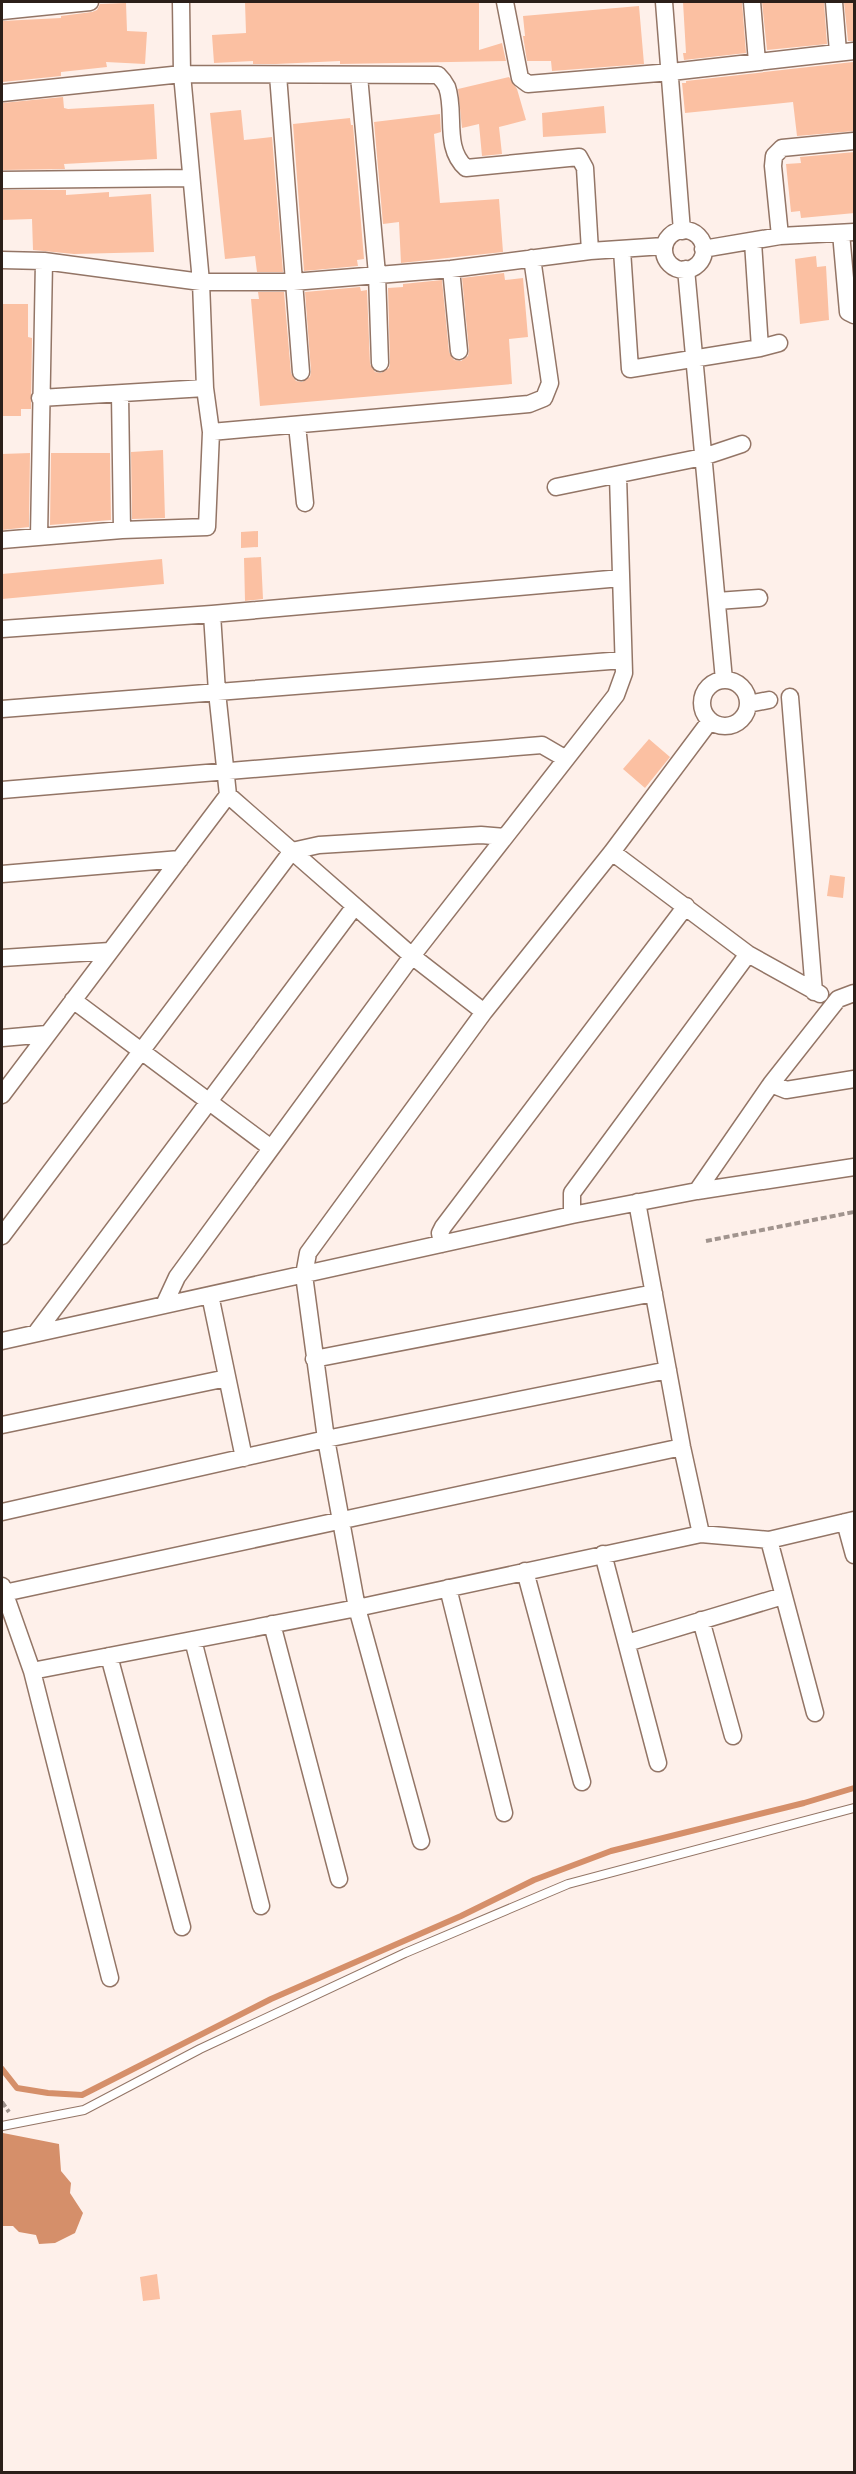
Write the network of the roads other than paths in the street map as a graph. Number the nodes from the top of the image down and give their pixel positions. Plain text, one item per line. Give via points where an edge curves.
1 (90, 2) edge
2 (181, 2) edge
3 (505, 2) edge
4 (664, 2) edge
5 (752, 2) edge
6 (834, 2) edge
7 (2, 11) edge
8 (846, 51) edge
9 (757, 62) junction
10 (671, 72) junction
11 (182, 74) junction
12 (278, 75) junction
13 (359, 76) junction
14 (2, 93) edge
15 (855, 141) edge
16 (191, 178) junction
17 (2, 180) edge
18 (682, 231) junction
19 (848, 232) edge
20 (780, 237) junction
21 (753, 242) junction
22 (664, 246) junction
23 (703, 249) junction
24 (622, 250) junction
25 (590, 251) junction
26 (532, 258) junction
27 (2, 260) edge
28 (44, 261) junction
29 (451, 269) junction
30 (686, 269) junction
31 (377, 274) junction
32 (201, 282) junction
33 (293, 282) junction
34 (855, 315) edge
35 (778, 343) dead end
36 (760, 348) junction
37 (459, 351) dead end
38 (693, 357) junction
39 (380, 363) dead end
40 (301, 372) dead end
41 (205, 388) junction
42 (120, 394) junction
43 (40, 398) junction
44 (297, 424) junction
45 (211, 432) junction
46 (742, 444) dead end
47 (703, 457) junction
48 (618, 476) junction
49 (555, 487) dead end
50 (304, 503) dead end
51 (122, 530) junction
52 (39, 537) junction
53 (2, 540) edge
54 (621, 578) junction
55 (759, 598) dead end
56 (717, 601) junction
57 (212, 614) junction
58 (2, 629) edge
59 (623, 660) junction
60 (724, 680) junction
61 (217, 692) junction
62 (790, 697) dead end
63 (769, 700) dead end
64 (748, 704) junction
65 (2, 709) edge
66 (710, 721) junction
67 (566, 759) junction
68 (226, 772) junction
69 (2, 790) edge
70 (228, 795) junction
71 (505, 837) junction
72 (292, 851) junction
73 (612, 852) junction
74 (180, 859) junction
75 (2, 874) edge
76 (355, 906) junction
77 (686, 906) junction
78 (110, 951) junction
79 (748, 954) junction
80 (412, 956) junction
81 (2, 958) edge
82 (814, 992) junction
83 (855, 993) edge
84 (838, 999) junction
85 (73, 1000) junction
86 (484, 1012) junction
87 (47, 1034) junction
88 (2, 1038) edge
89 (141, 1051) junction
90 (855, 1079) edge
91 (771, 1084) junction
92 (2, 1095) edge
93 (209, 1102) junction
94 (271, 1148) junction
95 (855, 1167) edge
96 (697, 1191) junction
97 (637, 1202) junction
98 (572, 1215) junction
99 (2, 1236) edge
100 (442, 1244) junction
101 (303, 1275) junction
102 (654, 1293) junction
103 (210, 1295) junction
104 (164, 1305) junction
105 (36, 1333) junction
106 (2, 1341) edge
107 (315, 1359) junction
108 (668, 1370) junction
109 (227, 1378) junction
110 (2, 1425) edge
111 (326, 1439) junction
112 (682, 1447) junction
113 (244, 1458) junction
114 (2, 1512) edge
115 (341, 1521) junction
116 (850, 1521) edge
117 (701, 1534) junction
118 (769, 1540) junction
119 (603, 1554) junction
120 (855, 1555) edge
121 (525, 1571) junction
122 (448, 1588) junction
123 (3, 1590) edge
124 (783, 1596) junction
125 (357, 1608) junction
126 (701, 1620) junction
127 (272, 1624) junction
128 (193, 1640) junction
129 (627, 1643) junction
130 (109, 1656) junction
131 (32, 1671) junction
132 (815, 1713) dead end
133 (733, 1736) dead end
134 (658, 1763) dead end
135 (582, 1782) dead end
136 (855, 1808) edge
137 (504, 1813) dead end
138 (422, 1841) dead end
139 (339, 1879) dead end
140 (261, 1906) dead end
141 (182, 1927) dead end
142 (110, 1978) dead end
143 (2, 2126) edge

1 - 7 street
2 - 11 street
3 - 10 street via 520,78 528,84
4 - 10 street
5 - 9 street
6 - 8 street
8 - 9 street
9 - 10 street
10 - 18 street
11 - 12 street
11 - 14 street
11 - 16 street
12 - 13 street
12 - 33 street
13 - 25 street via 438,75 447,86 454,149 458,161 466,168 579,157 585,168
13 - 31 street
15 - 20 street via 782,148 774,156
16 - 17 street
16 - 32 street
18 - 22 street via 669,237
18 - 23 street via 698,237
19 - 20 street
19 - 34 street via 848,312
20 - 21 street
21 - 23 street
21 - 36 street
22 - 24 street
22 - 30 street via 667,261 678,269
23 - 30 street via 700,261
24 - 25 street
24 - 38 street via 630,369
25 - 26 street
26 - 29 street
26 - 44 street via 550,382 544,398 529,404
27 - 28 street
28 - 32 street
28 - 43 street
29 - 31 street
29 - 37 street
30 - 38 street
31 - 33 street
31 - 39 street
32 - 33 street
32 - 41 street
33 - 40 street
35 - 36 street
36 - 38 street
38 - 47 street
41 - 42 street
41 - 45 street
42 - 43 street
42 - 51 street
43 - 52 street
44 - 45 street
44 - 50 street
45 - 51 street via 207,527
46 - 47 street
47 - 48 street
47 - 56 street
48 - 49 street
48 - 54 street
51 - 52 street
52 - 53 street
54 - 57 street
54 - 59 street
55 - 56 street
56 - 60 street
57 - 58 street
57 - 61 street
59 - 61 street
59 - 67 street via 624,674 616,695
60 - 64 street via 738,684
60 - 66 street via 705,692 702,707
61 - 65 street
61 - 68 street
62 - 82 street
63 - 64 street
64 - 66 street via 738,722 724,726
66 - 73 street
67 - 68 street via 542,745
67 - 71 street
68 - 69 street
68 - 70 street
70 - 72 street
70 - 74 street
71 - 72 street via 481,835 319,845
71 - 80 street
72 - 76 street
72 - 89 street
73 - 77 street
73 - 86 street
74 - 75 street
74 - 78 street
76 - 80 street
76 - 93 street
77 - 79 street
77 - 100 street via 443,1227
78 - 81 street
78 - 85 street
79 - 82 street
79 - 98 street via 572,1193
80 - 86 street
80 - 94 street
82 - 84 street
83 - 84 street
84 - 91 street
85 - 87 street
85 - 89 street
86 - 101 street via 308,1253
87 - 88 street
87 - 92 street
89 - 93 street
89 - 99 street
90 - 91 street via 786,1090
91 - 96 street
93 - 94 street
93 - 105 street
94 - 104 street via 177,1277
95 - 96 street
96 - 97 street
97 - 98 street
97 - 102 street
98 - 100 street
100 - 101 street
101 - 103 street
101 - 107 street
102 - 107 street
102 - 108 street
103 - 104 street
103 - 109 street
104 - 105 street
105 - 106 street
107 - 111 street
108 - 111 street
108 - 112 street
109 - 110 street
109 - 113 street
111 - 113 street
111 - 115 street
112 - 115 street
112 - 117 street
113 - 114 street
115 - 123 street
115 - 125 street
116 - 118 street
116 - 120 street
117 - 118 street
117 - 119 street
118 - 124 street
119 - 121 street
119 - 129 street
121 - 122 street
121 - 135 street
122 - 125 street
122 - 137 street
123 - 131 street
124 - 126 street
124 - 132 street
125 - 127 street
125 - 138 street
126 - 129 street
126 - 133 street
127 - 128 street
127 - 139 street
128 - 130 street
128 - 140 street
129 - 134 street
130 - 131 street
130 - 141 street
131 - 142 street
136 - 143 lane via 568,1884 405,1953 200,2049 84,2110

